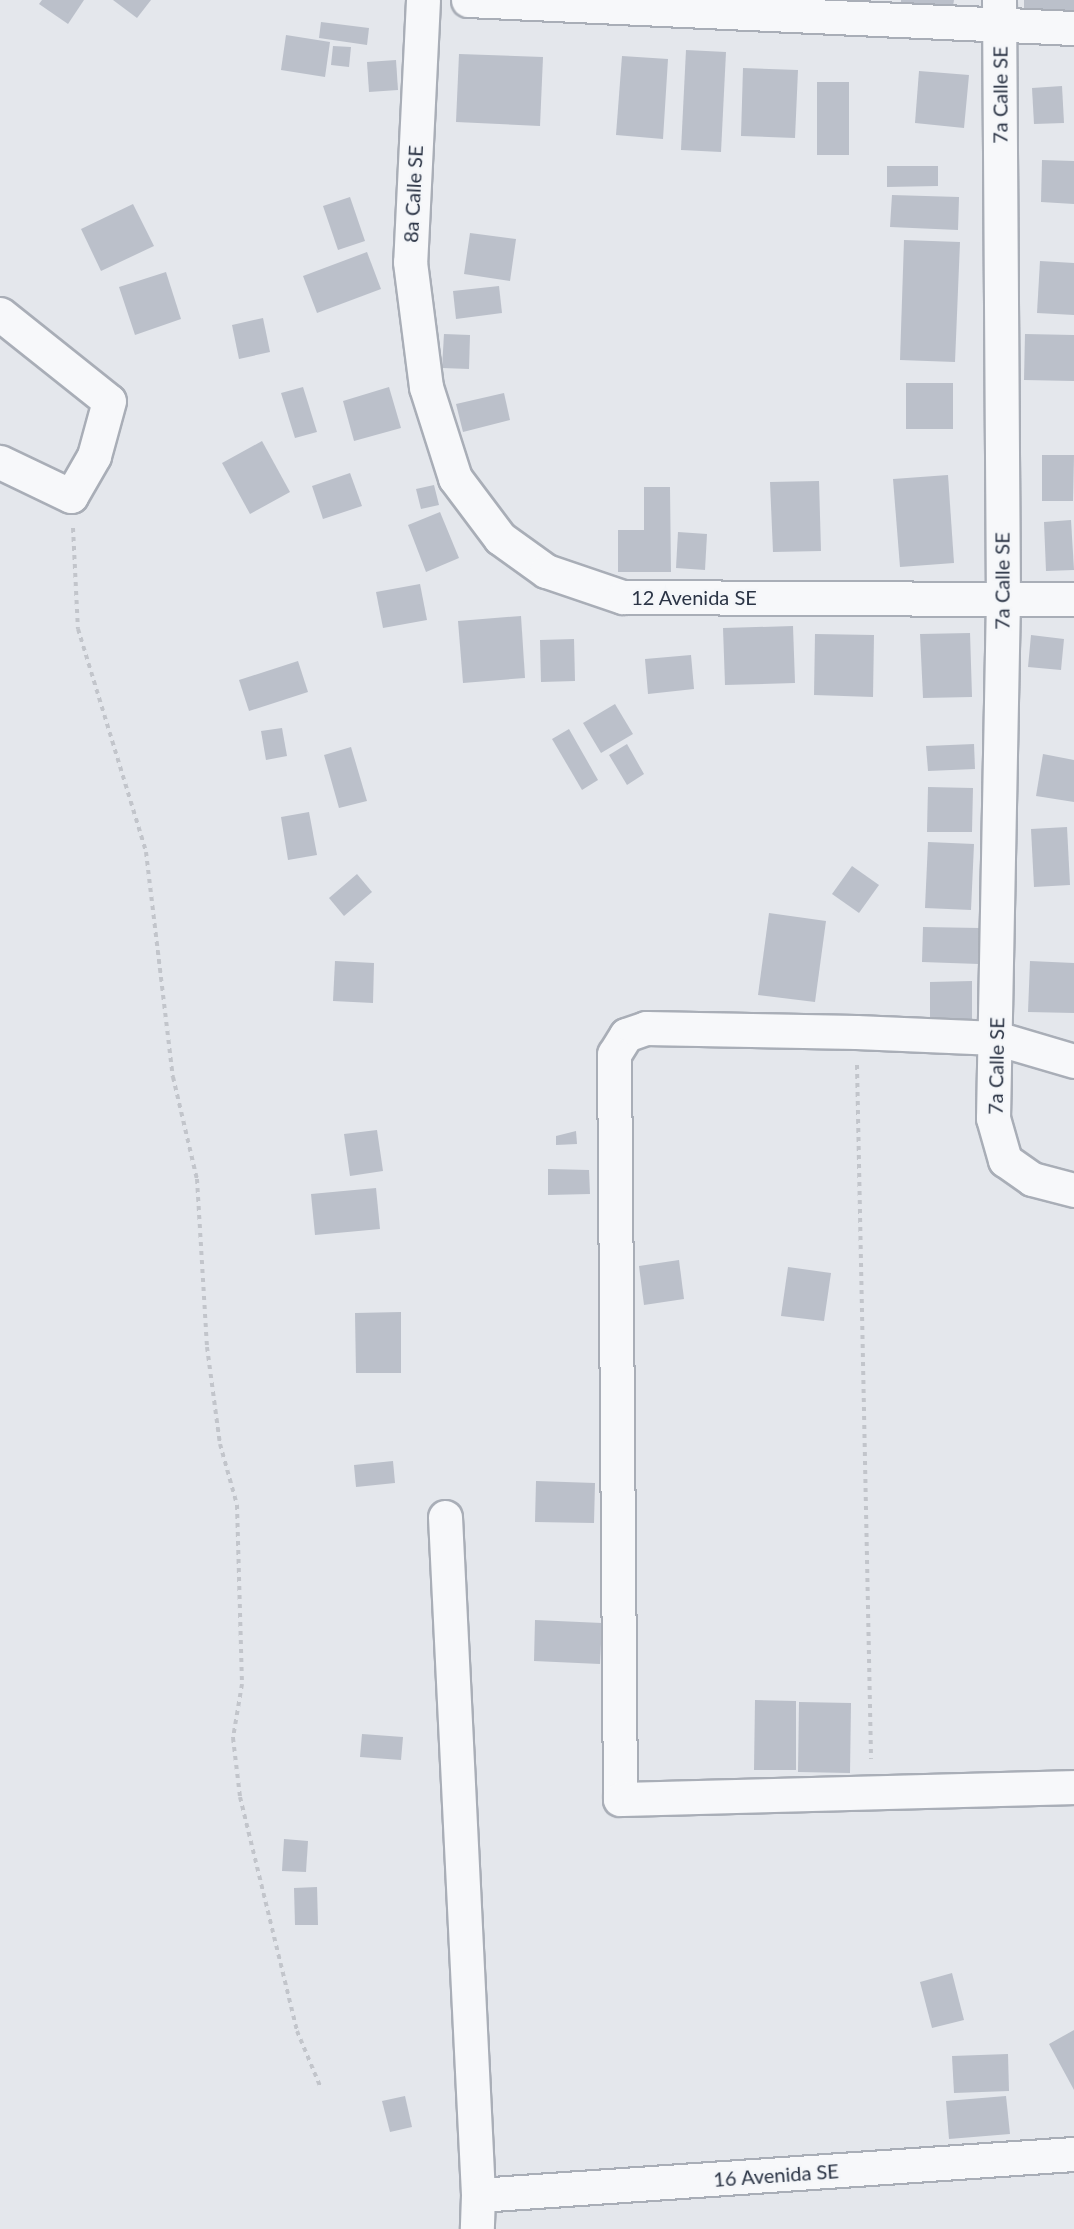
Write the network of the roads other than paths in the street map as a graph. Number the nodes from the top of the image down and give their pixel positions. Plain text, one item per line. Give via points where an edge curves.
1 (423, 0) edge
2 (468, 0) edge
3 (999, 12) edge
4 (1074, 28) edge
5 (0, 314) edge
6 (426, 387) joint
7 (0, 462) edge
8 (1003, 598) junction
9 (1074, 599) edge
10 (996, 1038) junction
11 (1074, 1061) edge
12 (1074, 1191) edge
13 (445, 1517) dead end
14 (1074, 1787) edge
15 (1074, 2154) edge
16 (478, 2195) junction
17 (477, 2229) edge

1 - 6 street, 8a Calle SE via 410,262
2 - 3 street
3 - 4 street
3 - 8 street, 7a Calle SE
5 - 7 street via 109,401 94,456 71,496
6 - 8 street, 12 Avenida SE via 455,478 500,538 546,571 623,597
8 - 9 street, 12 Avenida SE
8 - 10 street, 7a Calle SE
10 - 11 street
10 - 12 street, 7a Calle SE via 993,1118 1005,1160 1032,1179
10 - 14 street via 646,1028 626,1035 614,1054 620,1799
13 - 16 street
15 - 16 street, 16 Avenida SE
16 - 17 street

